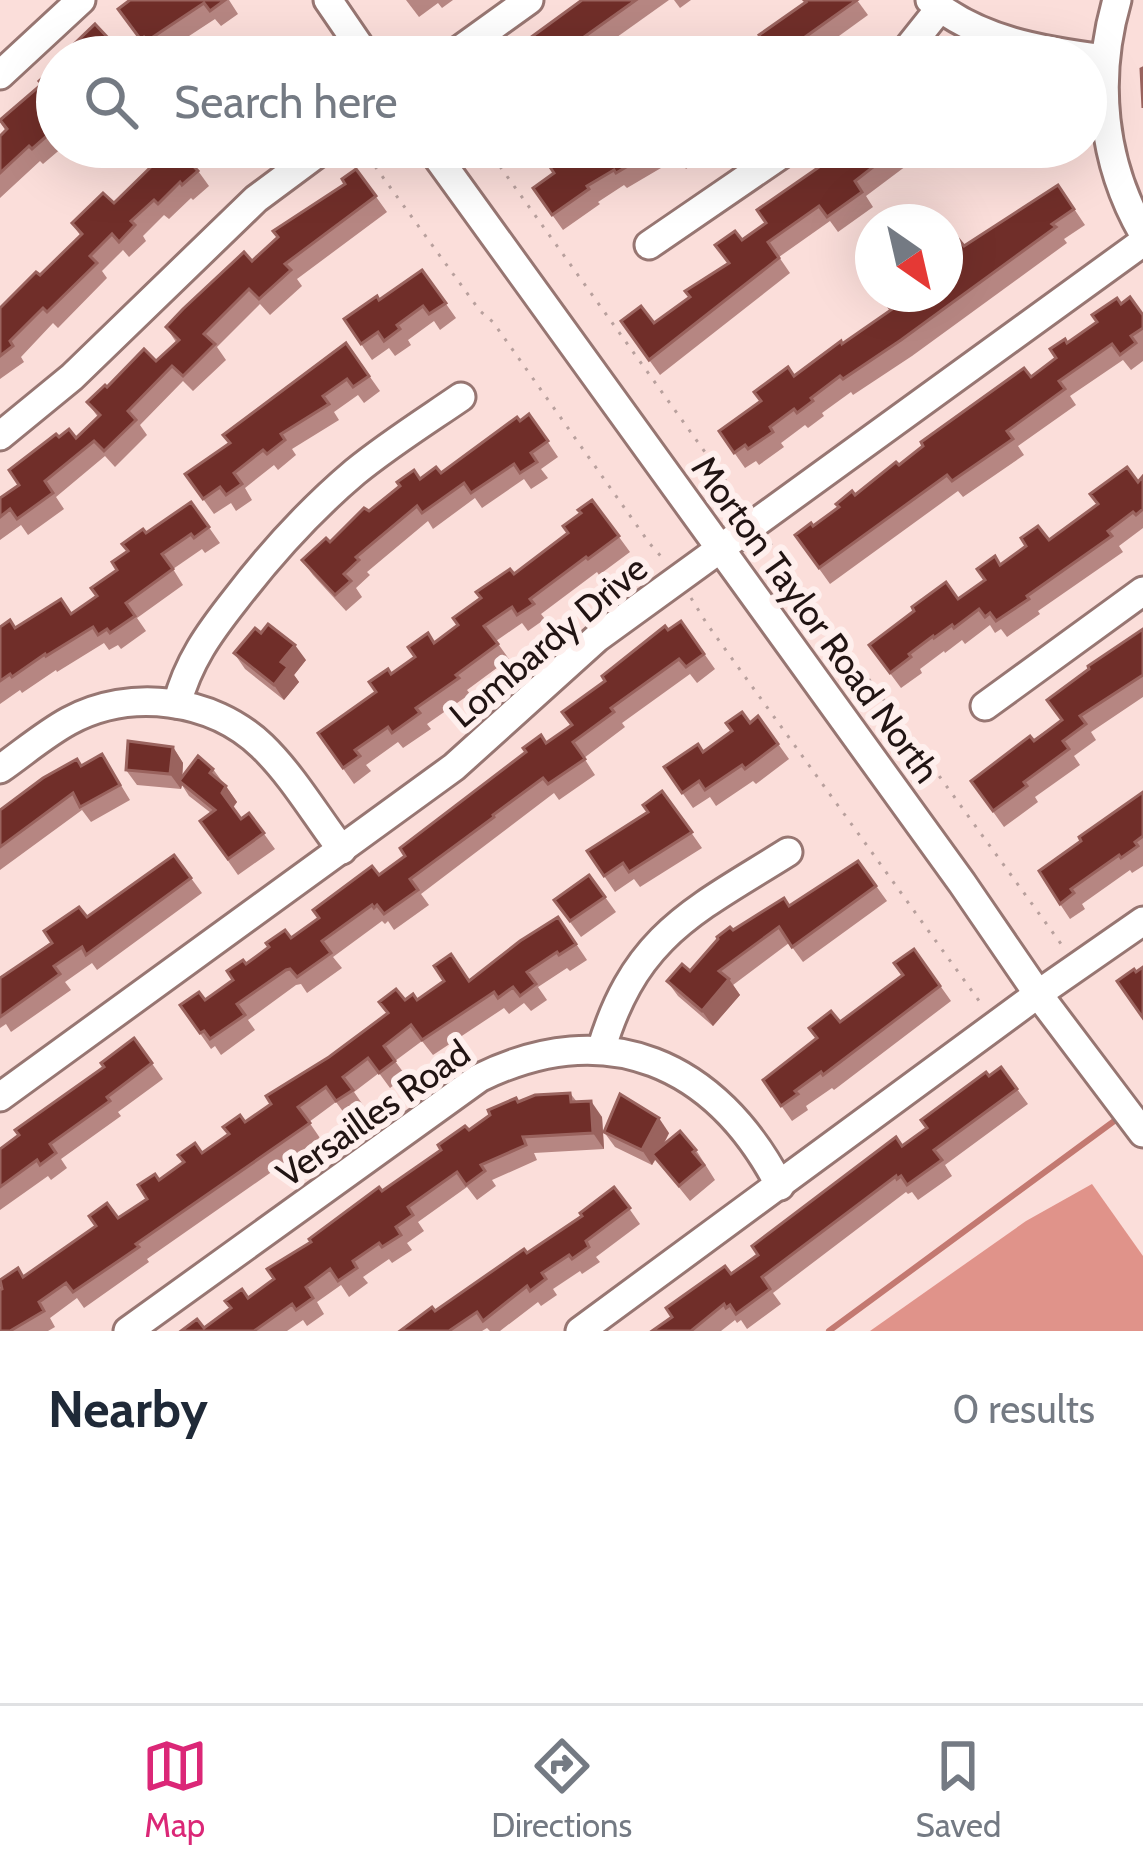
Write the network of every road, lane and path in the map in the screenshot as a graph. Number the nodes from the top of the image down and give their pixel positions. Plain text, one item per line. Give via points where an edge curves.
1 (81, 0) edge
2 (328, 0) edge
3 (529, 0) edge
4 (1117, 0) edge
5 (935, 4) edge
6 (42, 36) edge
7 (353, 36) edge
8 (479, 36) edge
9 (914, 36) edge
10 (996, 36) edge
11 (36, 42) edge
12 (1107, 49) edge
13 (0, 75) edge
14 (1107, 128) edge
15 (298, 168) edge
16 (376, 168) edge
17 (445, 168) edge
18 (501, 168) edge
19 (762, 168) edge
20 (1143, 238) edge
21 (650, 245) dead end
22 (461, 397) dead end
23 (0, 436) edge
24 (747, 511) dead end
25 (767, 538) dead end
26 (719, 549) junction
27 (669, 568) dead end
28 (1143, 591) edge
29 (688, 595) dead end
30 (177, 704) junction
31 (985, 706) dead end
32 (0, 769) edge
33 (342, 850) junction
34 (788, 852) dead end
35 (1143, 921) edge
36 (1078, 967) junction
37 (1038, 994) junction
38 (997, 1025) junction
39 (601, 1050) junction
40 (0, 1097) edge
41 (1132, 1119) edge
42 (780, 1186) junction
43 (128, 1331) edge
44 (580, 1331) edge

1 - 6 street
2 - 7 street
3 - 8 street
4 - 12 street
5 - 9 street
5 - 10 street
11 - 13 street
14 - 20 street
15 - 23 street
16 - 27 path
17 - 26 street, Morton Taylor Road North
18 - 24 path
19 - 21 street
20 - 26 street, Lombardy Drive
22 - 30 street via 359,469 296,527 197,650
25 - 36 path
26 - 33 street, Lombardy Drive via 597,638 454,767
26 - 37 street, Morton Taylor Road North
28 - 31 street
29 - 38 path
30 - 32 street via 125,703 87,713
30 - 33 street via 219,717 260,744
33 - 40 street, Lombardy Drive
34 - 39 street via 661,939 618,1001
35 - 36 street
36 - 37 street
37 - 38 street
37 - 41 street, Morton Taylor Road North
38 - 42 street
39 - 42 street, Versailles Road via 654,1062 705,1091 747,1132
39 - 43 street, Versailles Road via 538,1054 479,1078
42 - 44 street

